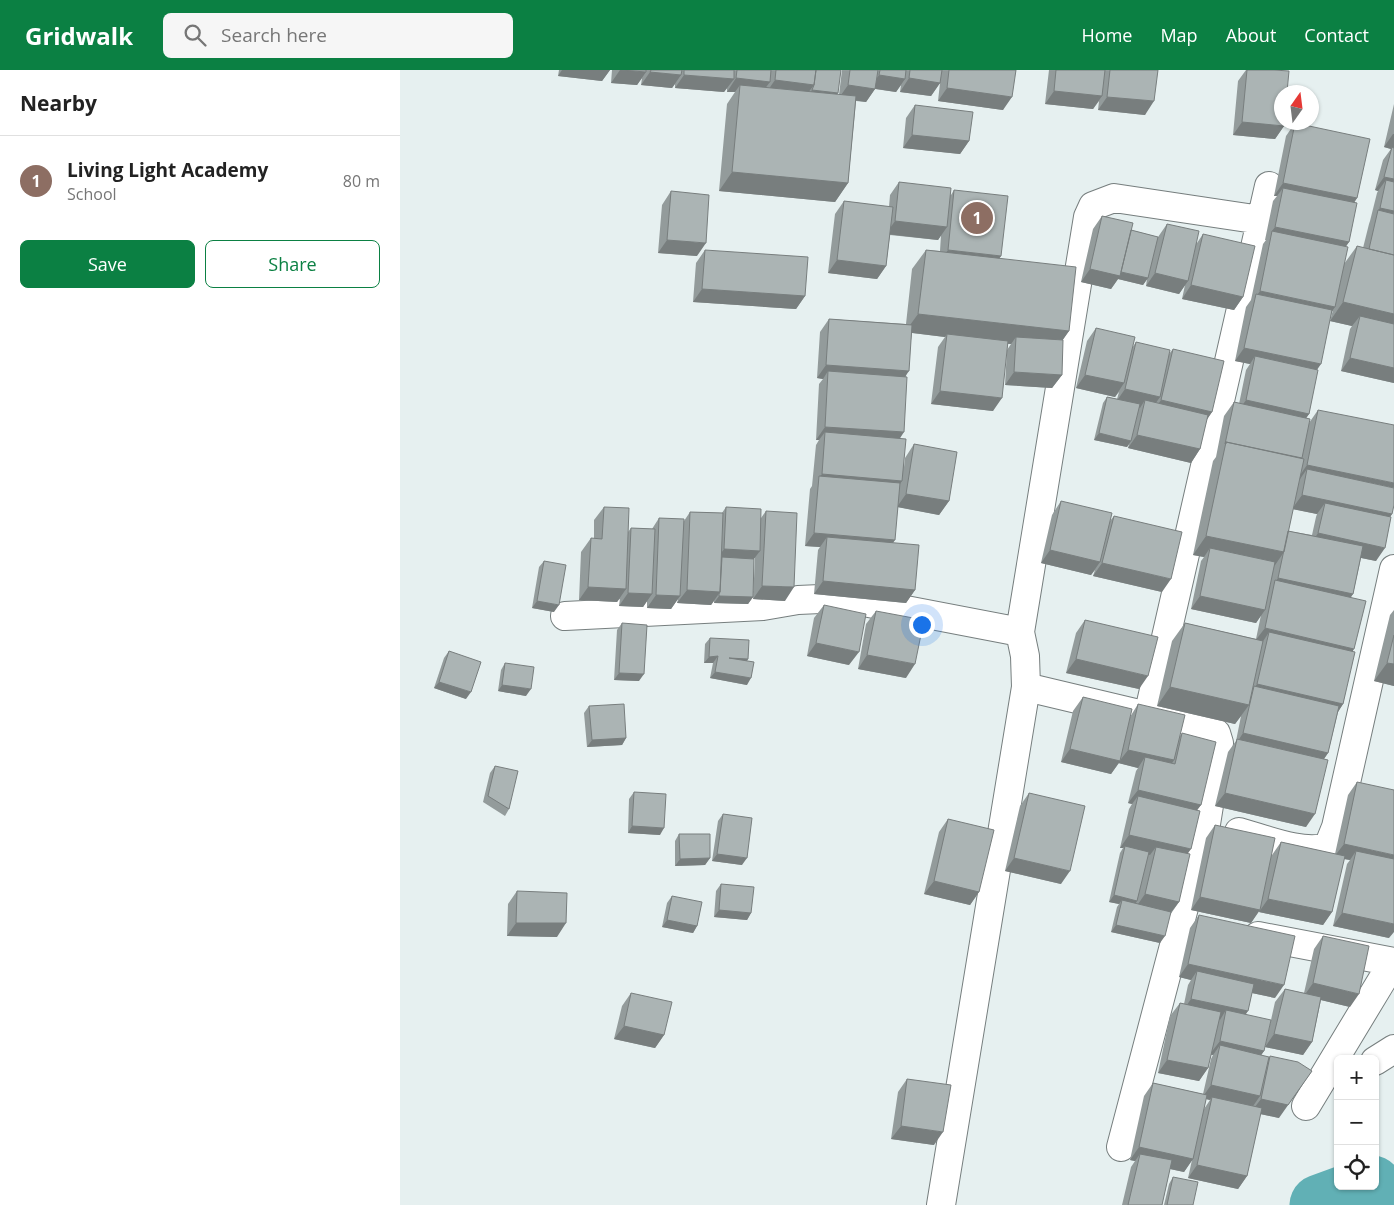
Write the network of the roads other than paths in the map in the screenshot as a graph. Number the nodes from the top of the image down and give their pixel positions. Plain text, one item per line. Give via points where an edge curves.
1 (1269, 186) dead end
2 (1261, 220) junction
3 (1394, 569) edge
4 (565, 616) dead end
5 (1020, 632) junction
6 (1026, 688) junction
7 (1148, 716) junction
8 (1206, 824) junction
9 (1239, 932) edge
10 (1393, 962) edge
11 (1394, 1049) edge
12 (1379, 1058) edge
13 (1306, 1106) dead end
14 (1121, 1147) dead end
15 (941, 1205) edge

1 - 2 street
2 - 5 street via 1114,198 1093,206 1085,231
2 - 7 street
3 - 8 street via 1336,827 1328,847 1306,850
4 - 5 street via 763,606 798,600 844,598
5 - 6 street
6 - 7 street
6 - 15 street
7 - 8 street via 1207,726 1216,733 1219,743
8 - 14 street via 1191,923
9 - 10 street
10 - 13 street
11 - 12 street

